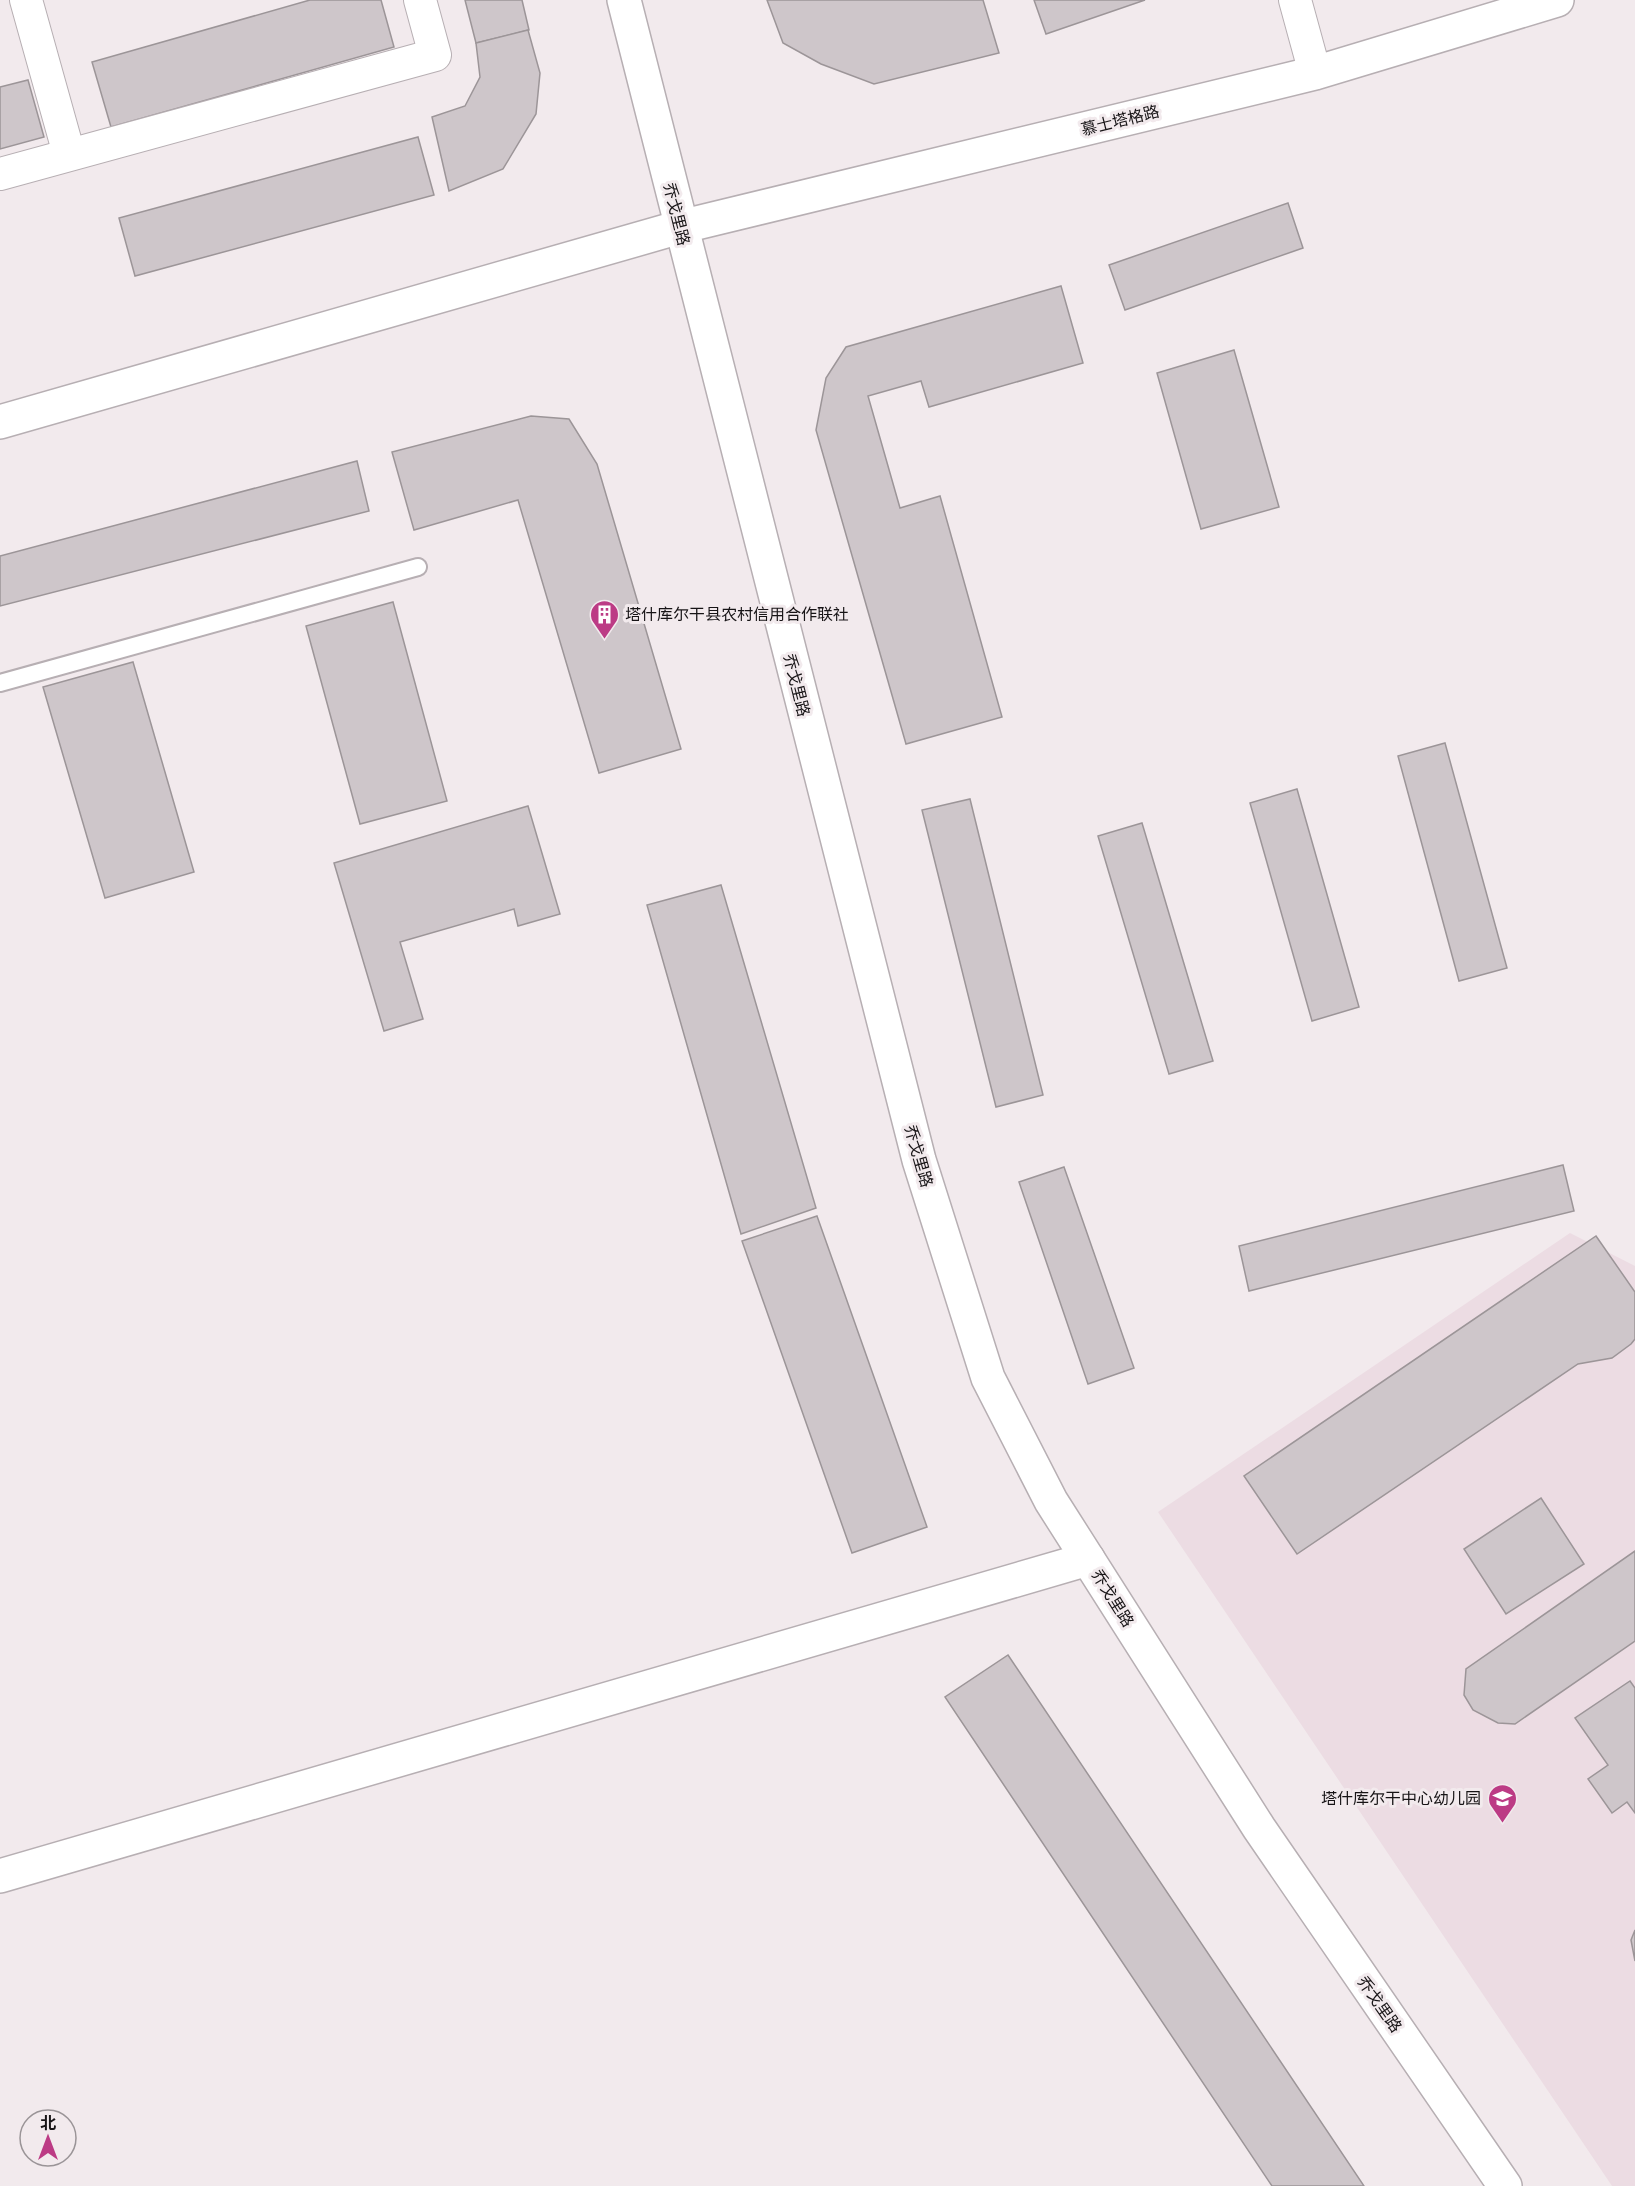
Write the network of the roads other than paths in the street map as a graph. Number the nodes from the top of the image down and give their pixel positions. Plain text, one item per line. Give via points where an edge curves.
1 (26, 0) edge
2 (420, 0) edge
3 (624, 0) edge
4 (1295, 0) edge
5 (1557, 0) edge
6 (1315, 74) junction
7 (69, 154) junction
8 (0, 174) edge
9 (680, 227) junction
10 (0, 422) edge
11 (418, 567) dead end
12 (0, 683) edge
13 (1088, 1559) junction
14 (0, 1876) edge
15 (1505, 2186) edge

1 - 7 street
2 - 7 street via 435,55
3 - 9 street, 乔戈里路
4 - 6 street
5 - 6 street, 慕士塔格路
6 - 9 street, 慕士塔格路
7 - 8 street
9 - 10 street, 慕士塔格路
9 - 13 street, 乔戈里路 via 920,1160 988,1378 1051,1501
11 - 12 lane
13 - 14 street
13 - 15 street, 乔戈里路 via 1259,1828

